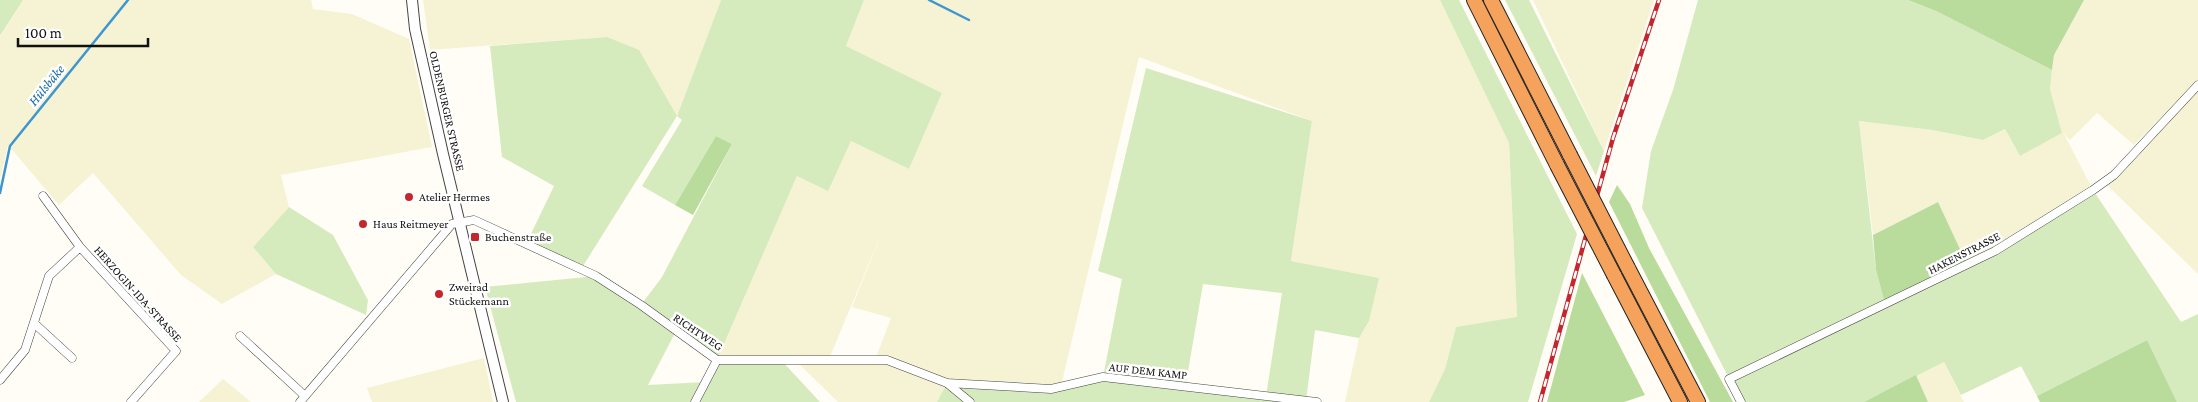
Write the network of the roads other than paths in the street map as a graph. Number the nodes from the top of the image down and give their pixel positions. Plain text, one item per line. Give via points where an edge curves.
1 (412, 0) edge
2 (1474, 0) edge
3 (1491, 0) edge
4 (2198, 85) edge
5 (43, 196) dead end
6 (459, 221) junction
7 (80, 246) junction
8 (35, 324) junction
9 (240, 336) dead end
10 (72, 358) dead end
11 (717, 360) junction
12 (0, 380) edge
13 (947, 383) junction
14 (302, 399) edge
15 (131, 402) edge
16 (503, 402) edge
17 (695, 402) edge
18 (970, 402) edge
19 (1317, 402) edge
20 (1680, 402) edge
21 (1698, 402) edge
22 (1741, 402) edge

1 - 6 street, OLDENBURGER STRASSE via 415,29
2 - 20 highway, bridge
3 - 21 highway, bridge
4 - 22 street, HAKENSTRASSE via 2105,182 1995,251 1729,379
5 - 7 street, HERZOGIN-IDA-STRASSE
6 - 11 street, RICHTWEG via 474,220 596,276
6 - 14 street via 438,238
6 - 16 street, OLDENBURGER STRASSE
7 - 8 street, HERZOGIN-IDA-STRASSE via 49,276
7 - 15 street, HERZOGIN-IDA-STRASSE via 176,351
8 - 10 street
8 - 12 street, HERZOGIN-IDA-STRASSE via 26,350
9 - 14 street
11 - 13 street, RICHTWEG via 887,360
11 - 17 street
13 - 18 street
13 - 19 street, AUF DEM KAMP via 1051,389 1103,377

